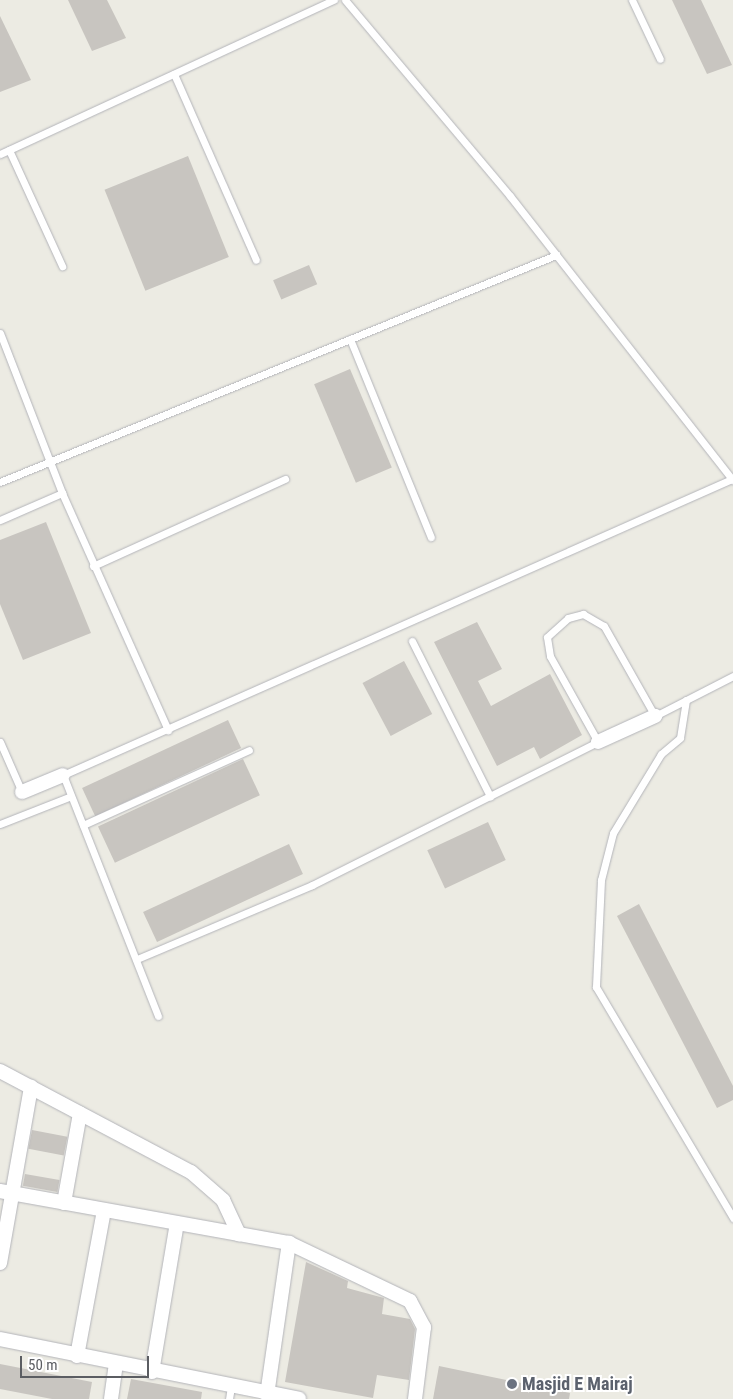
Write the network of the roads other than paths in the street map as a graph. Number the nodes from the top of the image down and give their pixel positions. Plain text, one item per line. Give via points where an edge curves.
1 (334, 0) edge
2 (345, 0) edge
3 (632, 0) edge
4 (660, 59) dead end
5 (174, 74) junction
6 (9, 150) junction
7 (0, 154) edge
8 (556, 255) junction
9 (256, 260) dead end
10 (62, 266) dead end
11 (0, 333) edge
12 (350, 339) junction
13 (49, 462) junction
14 (285, 479) dead end
15 (733, 479) edge
16 (0, 482) edge
17 (62, 493) junction
18 (0, 520) edge
19 (431, 537) dead end
20 (93, 566) junction
21 (412, 641) dead end
22 (733, 676) edge
23 (686, 700) junction
24 (655, 716) junction
25 (168, 730) junction
26 (0, 742) edge
27 (598, 742) junction
28 (249, 750) dead end
29 (63, 776) junction
30 (22, 792) joint
31 (71, 796) junction
32 (490, 796) junction
33 (0, 824) edge
34 (83, 825) junction
35 (137, 959) junction
36 (158, 1016) dead end
37 (0, 1070) edge
38 (31, 1087) junction
39 (80, 1113) junction
40 (0, 1191) edge
41 (15, 1194) junction
42 (64, 1203) junction
43 (104, 1210) junction
44 (733, 1218) edge
45 (177, 1223) junction
46 (239, 1234) junction
47 (289, 1243) junction
48 (0, 1263) edge
49 (0, 1339) edge
50 (76, 1356) junction
51 (116, 1364) junction
52 (152, 1372) junction
53 (230, 1393) edge
54 (267, 1395) junction
55 (111, 1399) edge
56 (299, 1399) edge
57 (415, 1399) edge

1 - 5 lane
2 - 8 lane
3 - 4 lane
5 - 6 lane
5 - 9 lane
6 - 7 lane
6 - 10 lane
8 - 12 lane
8 - 15 lane
11 - 13 lane
12 - 13 lane
12 - 19 lane
13 - 16 lane
13 - 17 lane
14 - 20 lane
15 - 25 lane
17 - 18 lane
17 - 20 lane
20 - 25 lane
21 - 32 lane
22 - 23 lane
23 - 24 lane
23 - 44 lane via 680,738 661,754 613,833 600,880 596,987
24 - 27 street
24 - 27 lane via 604,626 583,614 568,618 547,637 550,656
25 - 29 lane
26 - 30 lane
27 - 32 lane
28 - 34 lane
29 - 30 street
29 - 31 lane
31 - 33 lane
31 - 34 lane
32 - 35 lane via 312,885
34 - 35 lane
35 - 36 lane
37 - 38 street
38 - 39 street
38 - 41 street
39 - 42 street
39 - 46 street via 208,1184 223,1200
40 - 41 street
41 - 42 street
41 - 48 street
42 - 43 street
43 - 45 street
43 - 50 street
45 - 46 street
45 - 52 street
46 - 47 street
47 - 54 street
47 - 57 street via 410,1301 424,1327
49 - 50 street
50 - 51 street
51 - 52 street
51 - 55 street
52 - 53 street
53 - 54 street
54 - 56 street

